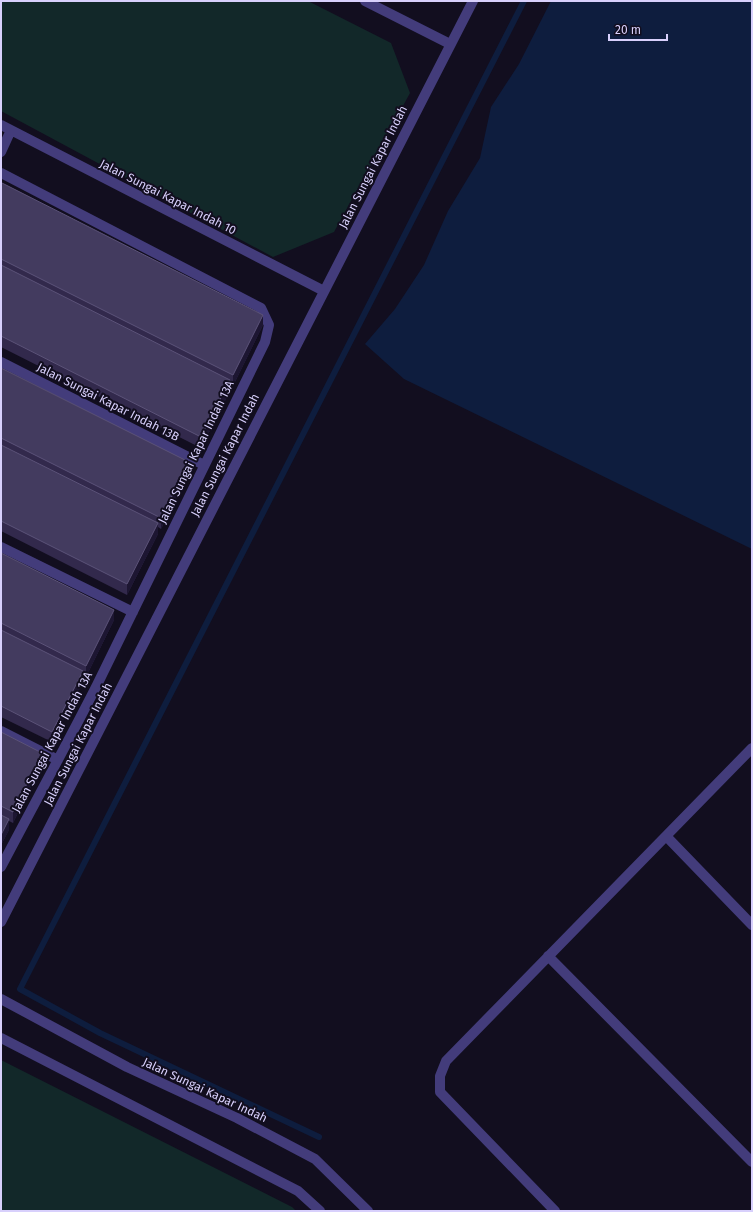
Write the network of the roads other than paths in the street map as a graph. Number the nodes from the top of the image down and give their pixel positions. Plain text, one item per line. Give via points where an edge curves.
1 (365, 1) edge
2 (473, 1) edge
3 (450, 44) junction
4 (1, 125) edge
5 (11, 130) junction
6 (1, 152) edge
7 (1, 173) edge
8 (324, 291) junction
9 (1, 362) edge
10 (204, 465) junction
11 (1, 547) edge
12 (133, 612) junction
13 (1, 731) edge
14 (752, 748) edge
15 (58, 760) junction
16 (666, 836) junction
17 (1, 867) edge
18 (1, 922) edge
19 (752, 925) edge
20 (548, 956) junction
21 (1, 999) edge
22 (1, 1038) edge
23 (752, 1162) edge
24 (320, 1211) edge
25 (368, 1211) edge
26 (555, 1211) edge

1 - 3 street
2 - 3 street, Jalan Sungai Kapar Indah
3 - 8 street, Jalan Sungai Kapar Indah
4 - 5 street, Jalan Sungai Kapar Indah 10
5 - 6 street
5 - 8 street, Jalan Sungai Kapar Indah 10
7 - 10 street, Jalan Sungai Kapar Indah 13A via 261,308 269,325 265,342
8 - 18 street, Jalan Sungai Kapar Indah
9 - 10 street, Jalan Sungai Kapar Indah 13B
10 - 12 street, Jalan Sungai Kapar Indah 13A
11 - 12 street
12 - 15 street, Jalan Sungai Kapar Indah 13A
13 - 15 street
14 - 16 street
15 - 17 street, Jalan Sungai Kapar Indah 13A
16 - 19 street
16 - 20 street
20 - 23 street
20 - 26 street via 446,1061 440,1076 440,1092
21 - 25 street, Jalan Sungai Kapar Indah via 127,1067 236,1118 315,1159
22 - 24 street via 298,1191

